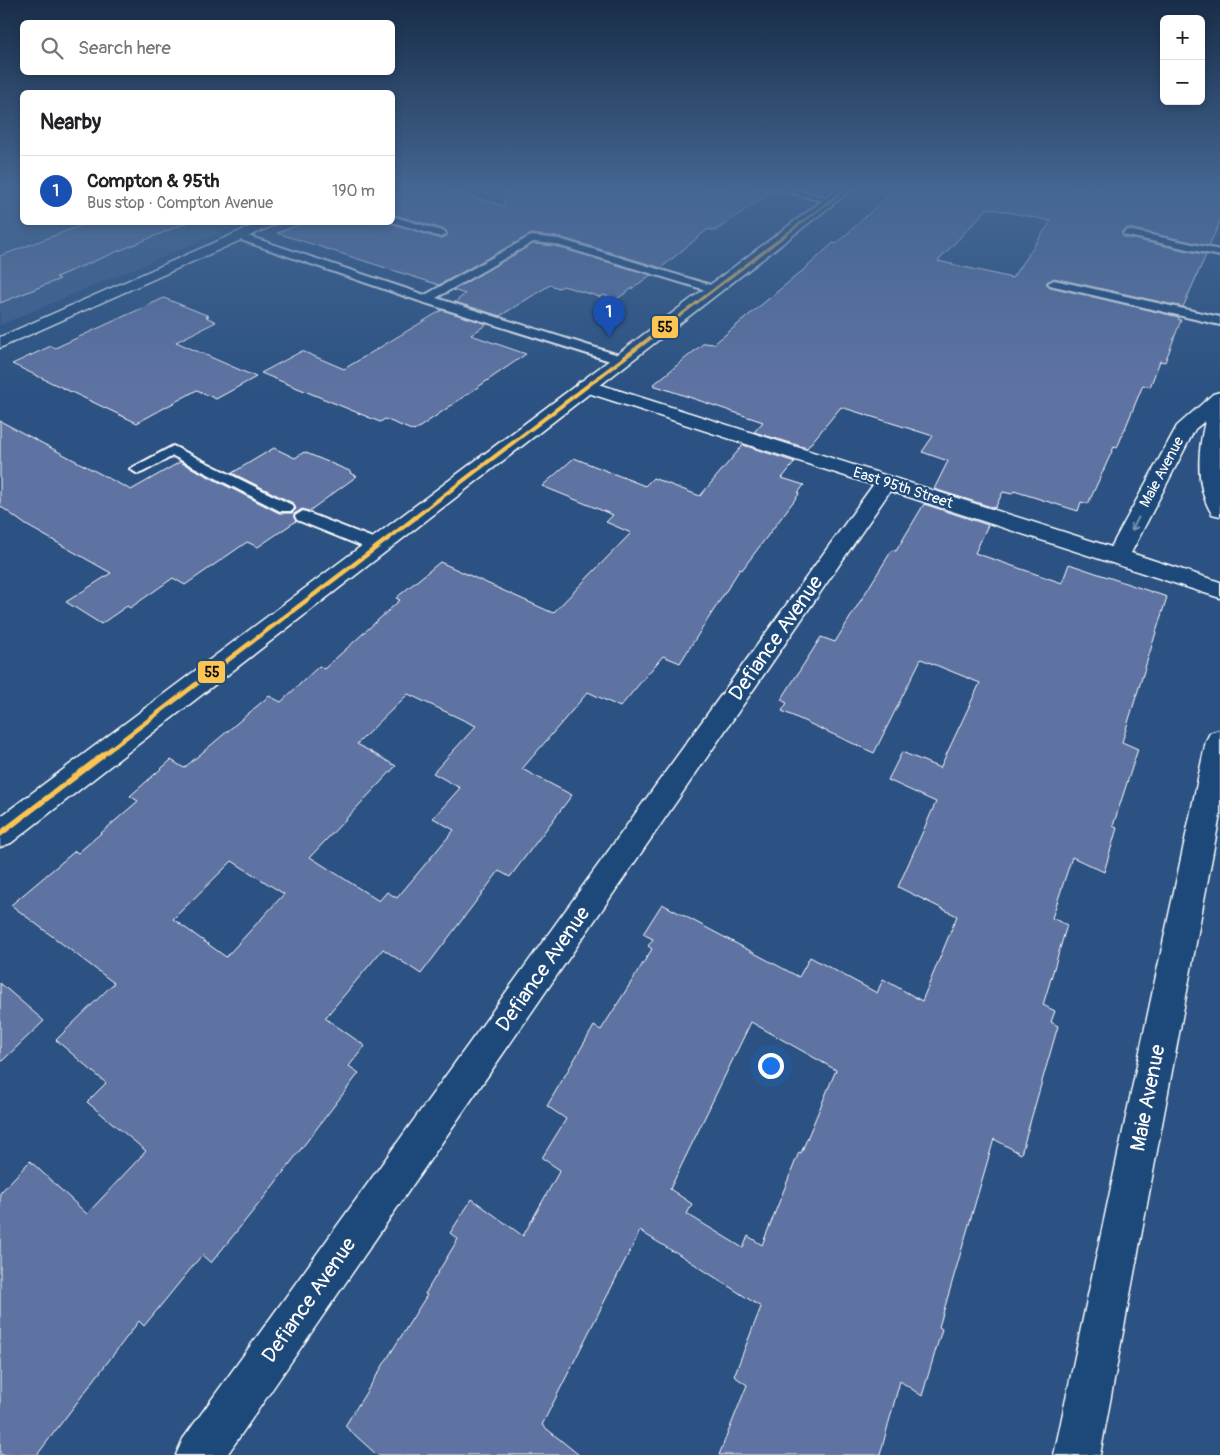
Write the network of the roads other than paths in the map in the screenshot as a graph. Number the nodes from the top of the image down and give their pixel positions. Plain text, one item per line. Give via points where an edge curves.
1 (199, 256) edge
2 (298, 256) edge
3 (501, 256) edge
4 (604, 256) edge
5 (757, 256) edge
6 (1054, 283) dead end
7 (713, 289) junction
8 (426, 299) junction
9 (1220, 321) edge
10 (0, 343) edge
11 (620, 360) junction
12 (586, 386) junction
13 (1220, 400) edge
14 (138, 469) dead end
15 (886, 482) junction
16 (286, 508) dead end
17 (1220, 509) edge
18 (303, 516) dead end
19 (377, 546) junction
20 (1118, 557) junction
21 (1220, 590) edge
22 (1220, 740) edge
23 (1216, 781) edge
24 (0, 834) edge
25 (199, 1455) edge
26 (1077, 1455) edge

1 - 10 street
2 - 8 lane
3 - 8 lane
4 - 7 lane
5 - 7 street
6 - 9 lane
7 - 11 street
8 - 11 lane
11 - 12 street
12 - 15 street, East 95th Street
12 - 19 street
13 - 17 street, Maie Avenue via 1210,431 1209,461 1213,492
13 -> 20 street, Maie Avenue via 1187,426
14 - 16 lane via 173,450
15 - 20 street, East 95th Street
15 - 25 street, Defiance Avenue
18 - 19 lane
19 - 24 street
20 - 21 street, East 95th Street
22 - 23 street, Maie Avenue
23 - 26 street, Maie Avenue

